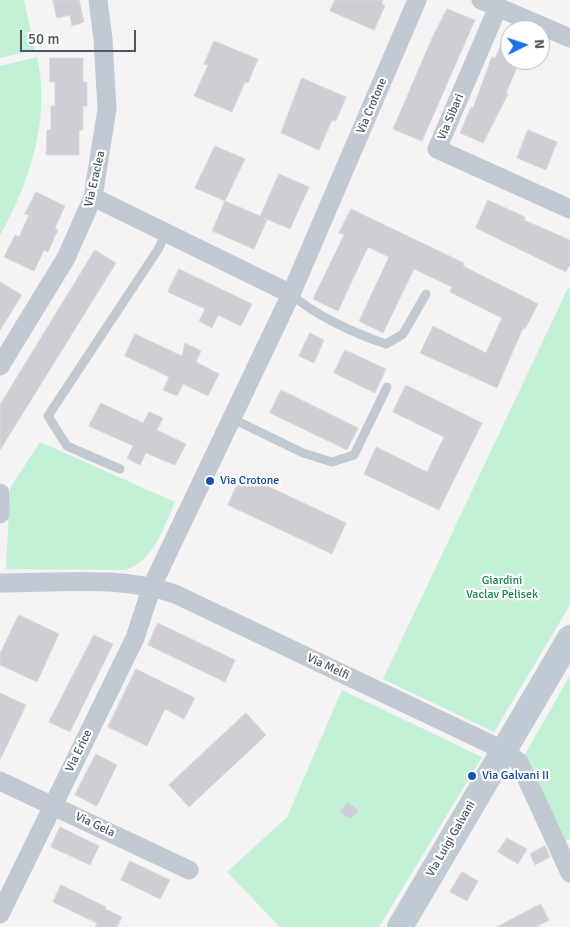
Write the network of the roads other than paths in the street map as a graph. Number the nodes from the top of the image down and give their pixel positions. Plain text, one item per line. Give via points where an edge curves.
1 (98, 0) edge
2 (417, 0) edge
3 (490, 4) edge
4 (570, 38) edge
5 (93, 197) junction
6 (570, 209) edge
7 (165, 234) junction
8 (291, 294) junction
9 (426, 294) dead end
10 (0, 366) edge
11 (387, 387) dead end
12 (232, 418) junction
13 (120, 469) dead end
14 (0, 493) edge
15 (0, 514) edge
16 (0, 584) edge
17 (152, 586) junction
18 (570, 638) edge
19 (503, 750) junction
20 (0, 781) edge
21 (53, 805) junction
22 (189, 870) dead end
23 (570, 873) edge
24 (0, 914) edge
25 (400, 927) edge

1 - 5 street, Via Eraclea via 107,109
2 - 8 street, Via Crotone
3 - 4 street
3 - 6 street, Via Sibari via 437,149
5 - 7 street
5 - 10 street, Via Eraclea via 66,258
7 - 8 street
7 - 13 lane via 159,248 48,416 67,446
8 - 9 lane via 302,304 386,344 403,334
8 - 12 street, Via Crotone
11 - 12 lane via 354,455 332,462 303,453
12 - 17 street, Via Crotone
14 - 15 street
16 - 17 street, Via Melfi via 117,583
17 - 19 street, Via Melfi via 184,598
17 - 21 street, Via Erice via 135,638
18 - 19 street, Via Luigi Galvani
19 - 23 street via 518,762
19 - 25 street, Via Luigi Galvani
20 - 21 street, Via Gela
21 - 22 street, Via Gela
21 - 24 street, Via Erice

